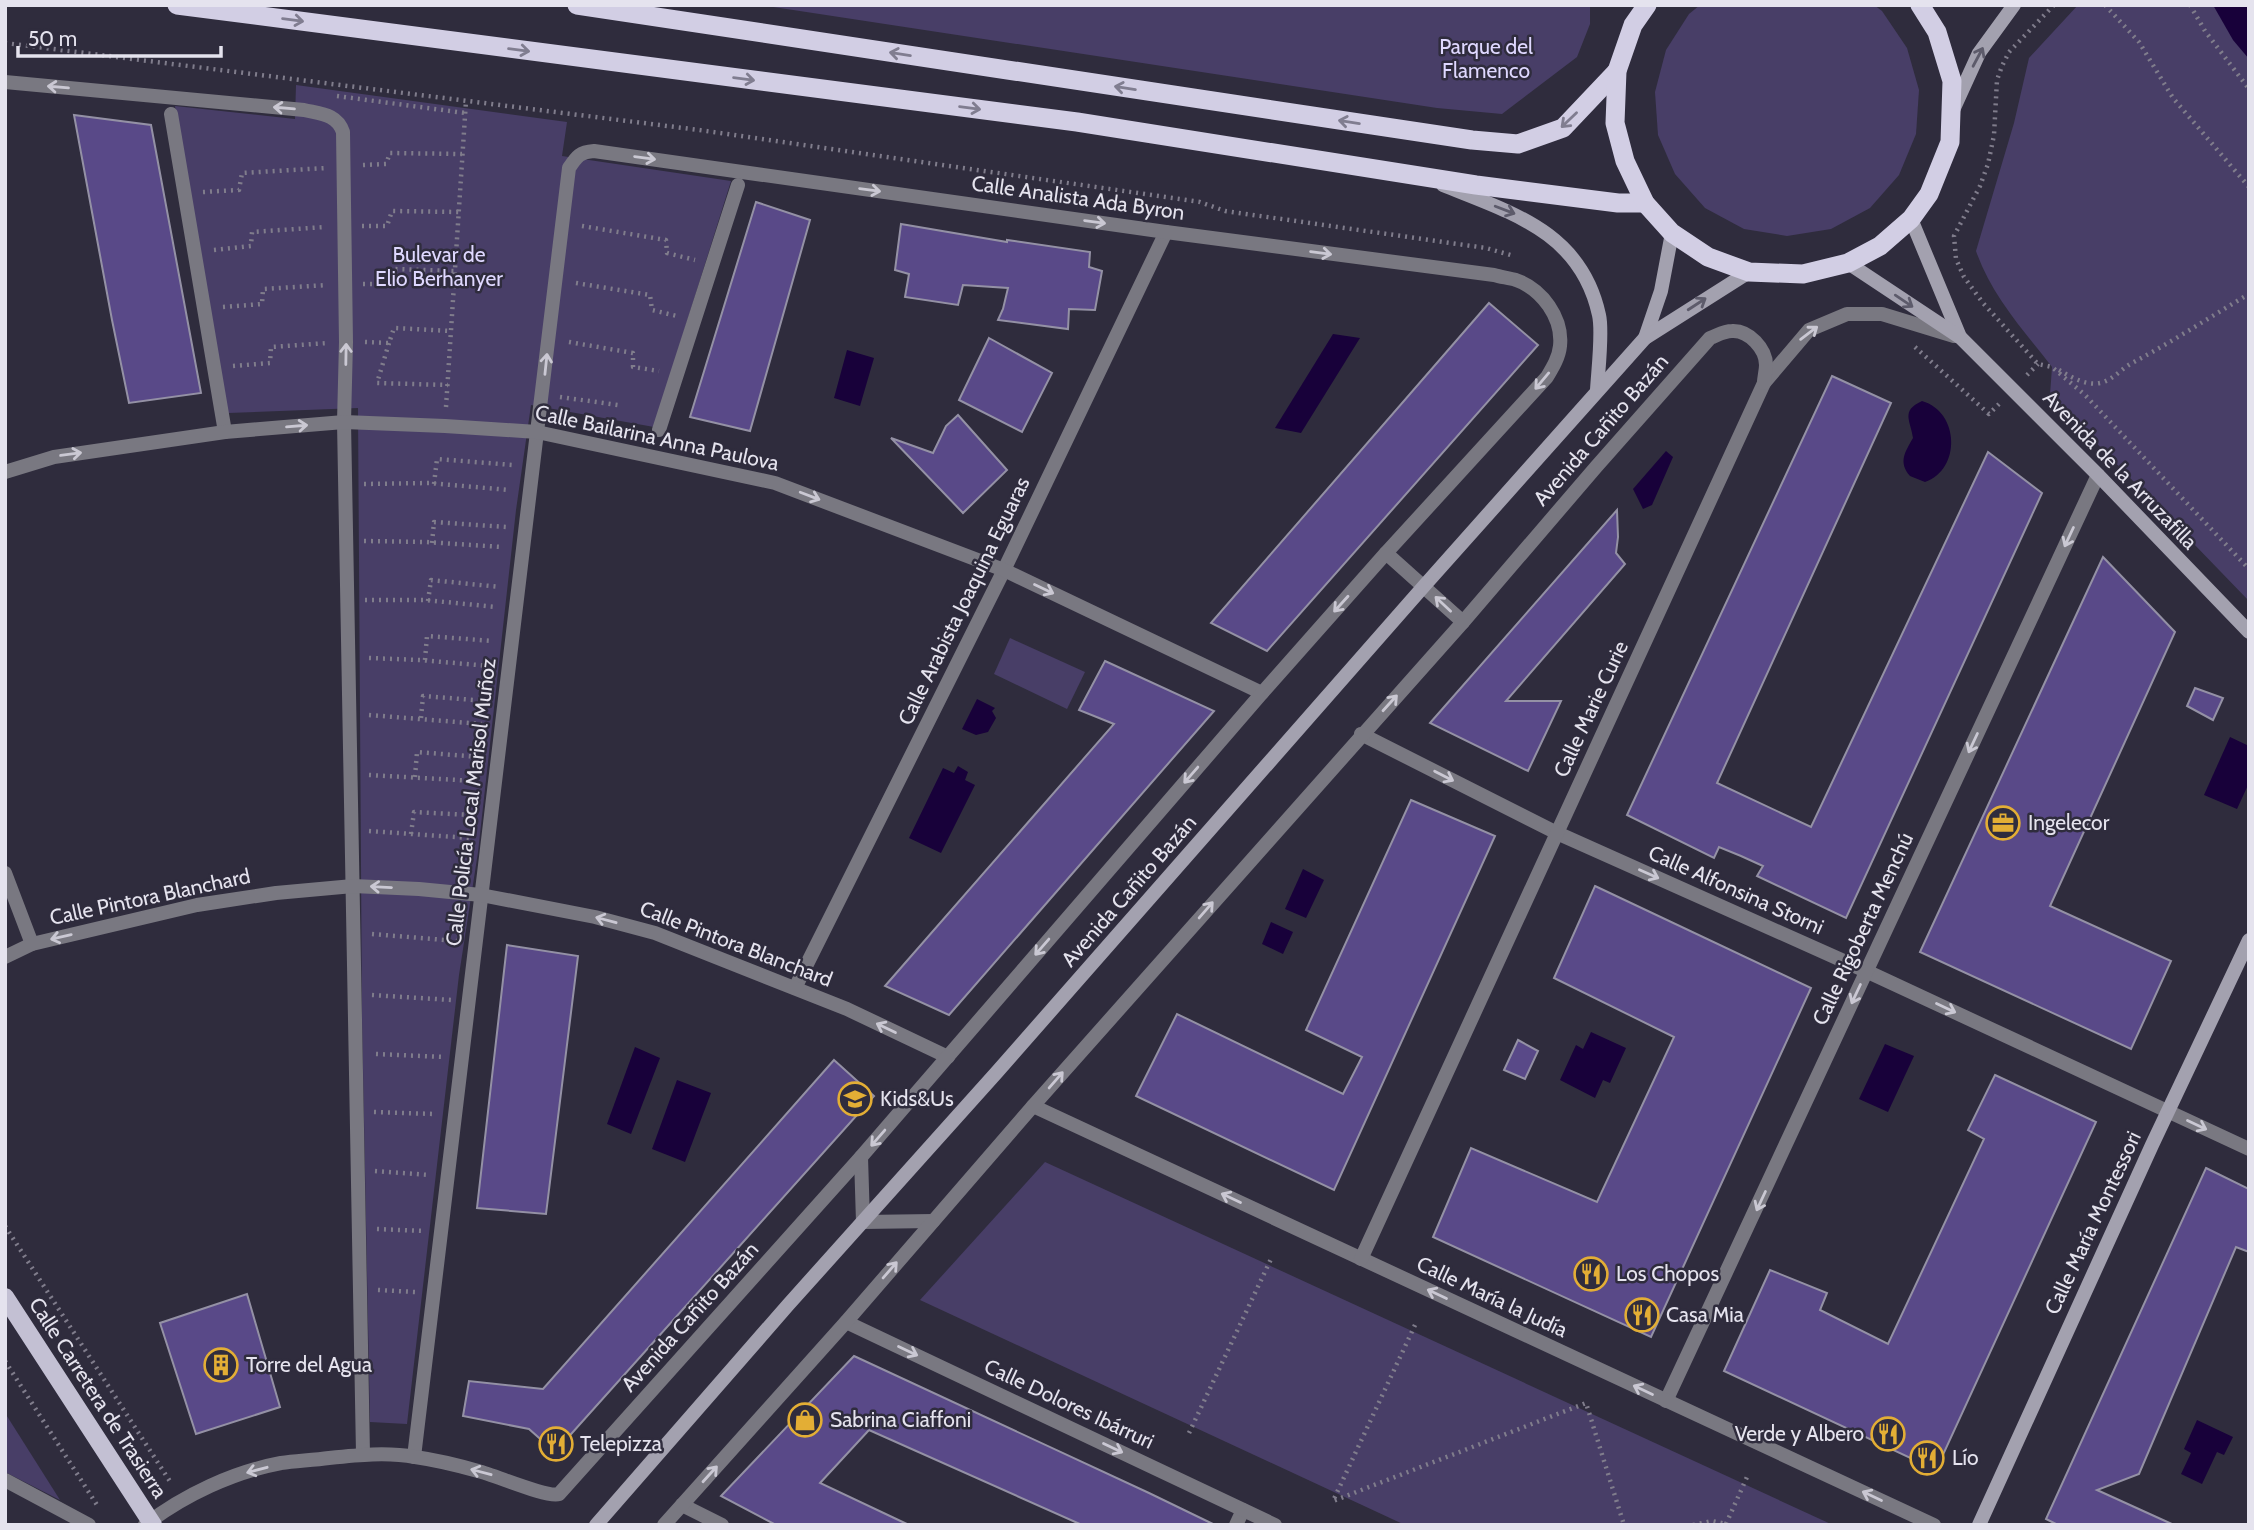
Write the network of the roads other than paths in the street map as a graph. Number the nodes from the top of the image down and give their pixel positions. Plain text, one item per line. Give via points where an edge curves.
1 (177, 5) edge
2 (577, 5) edge
3 (1629, 5) edge
4 (1647, 5) edge
5 (1920, 5) edge
6 (2014, 5) edge
7 (1633, 25) junction
8 (1617, 71) junction
9 (5, 82) edge
10 (172, 114) dead end
11 (1951, 114) junction
12 (578, 154) joint
13 (1419, 176) junction
14 (738, 185) dead end
15 (1645, 204) junction
16 (1911, 219) junction
17 (1166, 232) junction
18 (1672, 233) junction
19 (1847, 263) junction
20 (1749, 272) junction
21 (1556, 318) joint
22 (1646, 338) junction
23 (1961, 338) junction
24 (1763, 383) junction
25 (1597, 390) junction
26 (344, 422) junction
27 (659, 430) dead end
28 (225, 432) junction
29 (537, 432) junction
30 (5, 472) edge
31 (2098, 475) junction
32 (1386, 553) junction
33 (1004, 570) junction
34 (1424, 586) junction
35 (1463, 622) junction
36 (2249, 632) edge
37 (1262, 692) junction
38 (1361, 734) junction
39 (1558, 833) junction
40 (5, 873) edge
41 (353, 886) junction
42 (481, 895) junction
43 (2249, 940) edge
44 (32, 944) junction
45 (5, 957) edge
46 (1866, 971) junction
47 (795, 988) junction
48 (948, 1057) junction
49 (1033, 1106) junction
50 (2168, 1112) junction
51 (2249, 1149) edge
52 (861, 1157) junction
53 (933, 1221) junction
54 (863, 1222) junction
55 (1362, 1259) junction
56 (5, 1297) edge
57 (846, 1322) junction
58 (1667, 1401) junction
59 (363, 1454) junction
60 (414, 1457) junction
61 (5, 1480) edge
62 (682, 1506) junction
63 (1243, 1510) junction
64 (150, 1523) edge
65 (89, 1525) edge
66 (596, 1525) edge
67 (664, 1525) edge
68 (722, 1525) edge
69 (1237, 1525) edge
70 (1275, 1525) edge
71 (1934, 1525) edge
72 (1979, 1525) edge

1 -> 13 highway via 1064,120
8 -> 2 highway via 1563,128 1518,144
3 - 7 main road
4 - 7 highway
5 - 11 highway via 1937,32 1952,81
11 -> 6 main road via 1979,53
7 - 8 highway
8 - 15 highway via 1615,123 1625,161
26 -> 9 street via 343,132 335,118 304,110
10 - 28 street
11 - 16 highway via 1950,142 1929,194
12 -> 17 street, Calle Analista Ada Byron via 594,151
29 -> 12 street, Calle Policía Local Marisol Muñoz via 569,168
13 - 15 highway
13 -> 25 main road via 1518,215 1557,240 1587,279 1600,317
14 - 27 street
15 - 18 highway
16 - 19 highway via 1880,246
16 - 23 main road, Avenida de la Arruzafilla
17 -> 21 street, Calle Analista Ada Byron via 1494,275 1518,281 1538,293
17 - 33 street, Calle Arabista Joaquina Eguaras
18 - 20 highway via 1708,257
18 - 22 main road, Avenida Cañito Bazán
19 - 20 highway via 1803,274
19 -> 23 main road, Avenida de la Arruzafilla
22 -> 20 main road, Avenida Cañito Bazán
21 -> 32 street, Avenida Cañito Bazán via 1560,346 1547,377
22 - 25 main road, Avenida Cañito Bazán
24 -> 23 street, Calle Marie Curie via 1809,330 1847,314 1882,314
23 - 31 main road, Avenida de la Arruzafilla
24 - 35 street, Avenida Cañito Bazán via 1763,349 1751,338 1736,330 1710,338
24 - 39 street, Calle Marie Curie
25 - 34 main road, Avenida Cañito Bazán
28 -> 26 street, Calle Bailarina Anna Paulova
26 - 29 street, Calle Bailarina Anna Paulova
26 - 41 street
30 -> 28 street, Calle Bailarina Anna Paulova via 54,457
29 -> 33 street, Calle Bailarina Anna Paulova via 775,483
29 - 42 street, Calle Policía Local Marisol Muñoz
31 - 36 main road, Avenida de la Arruzafilla
31 -> 46 street, Calle Rigoberta Menchú
32 - 34 street
32 -> 37 street, Avenida Cañito Bazán
33 -> 37 street, Calle Bailarina Anna Paulova
33 - 47 street, Calle Arabista Joaquina Eguaras
35 -> 34 street
34 - 54 main road, Avenida Cañito Bazán
38 -> 35 street, Avenida Cañito Bazán
37 -> 48 street, Avenida Cañito Bazán
38 -> 39 street, Calle Alfonsina Storni
49 -> 38 street, Avenida Cañito Bazán
39 -> 46 street, Calle Alfonsina Storni
39 - 55 street, Calle Marie Curie
40 - 44 street
42 -> 41 street, Calle Pintora Blanchard
41 -> 44 street, Calle Pintora Blanchard via 197,905
41 - 59 street
47 -> 42 street, Calle Pintora Blanchard via 655,933
42 - 60 street, Calle Policía Local Marisol Muñoz
43 - 50 main road, Calle María Montessori
44 - 45 street, Calle Pintora Blanchard
46 -> 50 street, Calle Alfonsina Storni
46 -> 58 street, Calle Rigoberta Menchú
48 -> 47 street, Calle Pintora Blanchard
48 -> 52 street, Avenida Cañito Bazán
49 - 53 street, Avenida Cañito Bazán
55 -> 49 street, Calle María la Judía
50 -> 51 street, Calle Alfonsina Storni
50 - 72 main road, Calle María Montessori
52 - 54 street
52 -> 60 street, Avenida Cañito Bazán via 565,1489 545,1495 480,1471
53 - 54 street
57 -> 53 street, Avenida Cañito Bazán
54 - 66 main road, Avenida Cañito Bazán
58 -> 55 street, Calle María la Judía
56 - 64 main road, Calle Carretera de Trasierra
62 -> 57 street, Avenida Cañito Bazán
57 -> 63 street, Calle Dolores Ibárruri
71 -> 58 street, Calle María la Judía
59 - 60 street
59 -> 64 street via 281,1464 239,1475 182,1501
61 - 65 street
62 - 67 street, Avenida Cañito Bazán
62 - 68 street
63 - 69 street
63 - 70 street, Calle Dolores Ibárruri

